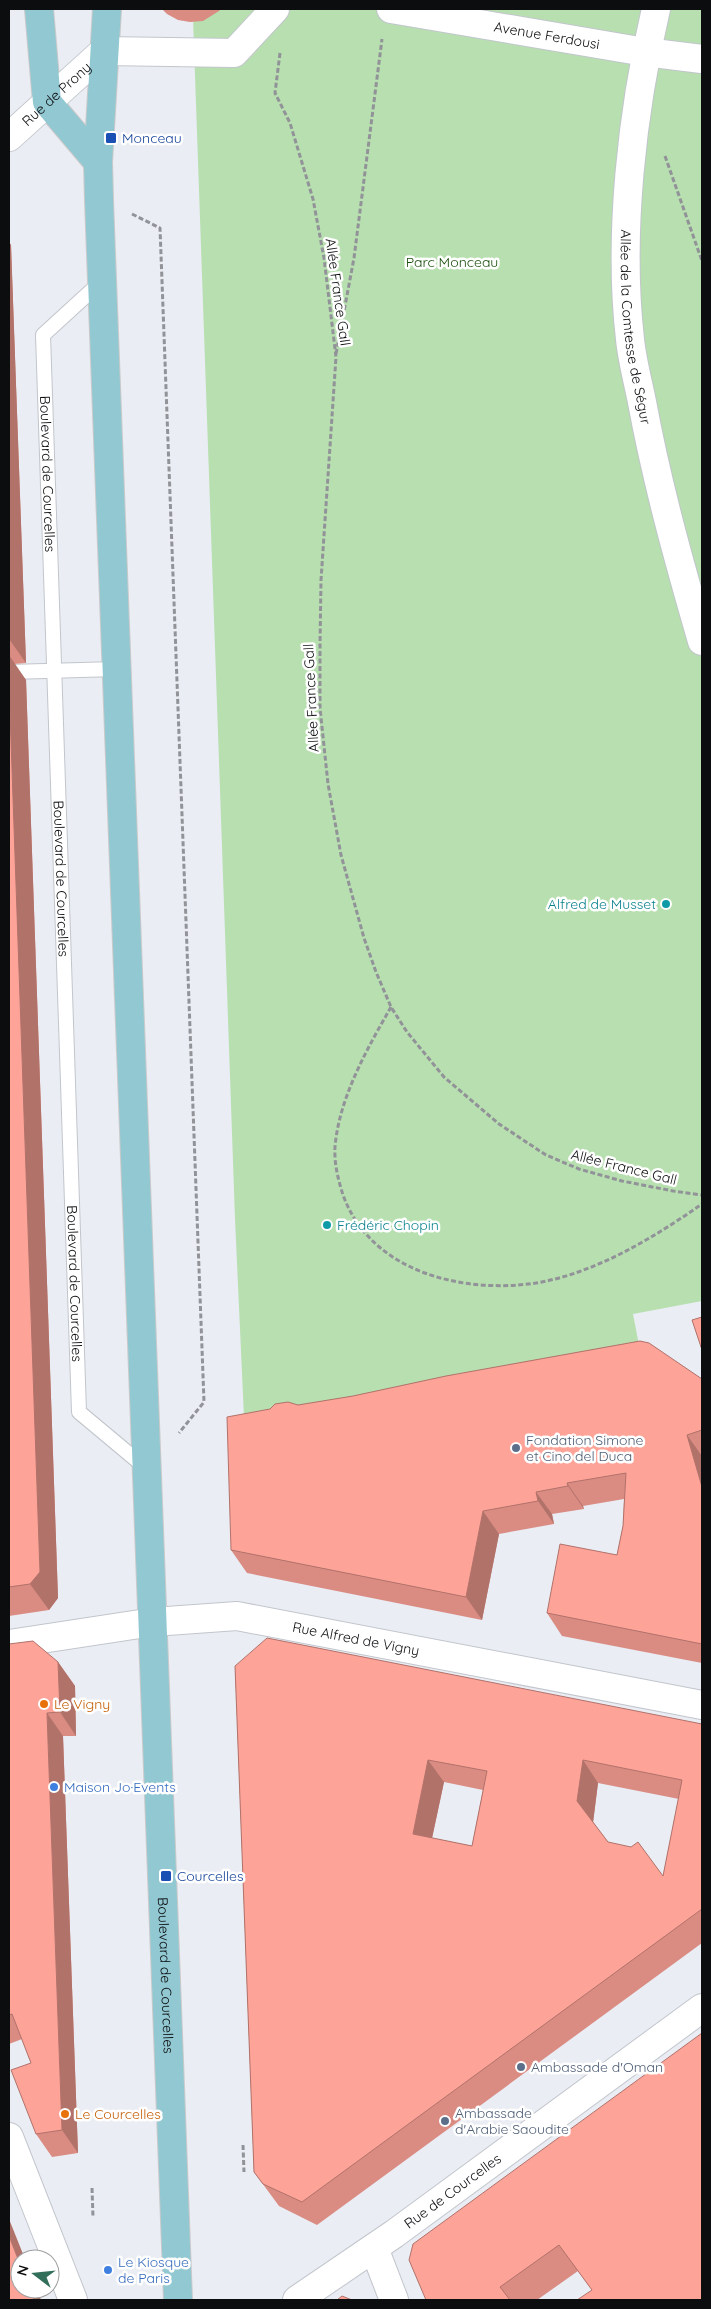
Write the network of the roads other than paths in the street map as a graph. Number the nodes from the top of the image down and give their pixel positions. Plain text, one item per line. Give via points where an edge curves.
1 (39, 9) edge
2 (107, 9) edge
3 (275, 9) edge
4 (391, 9) edge
5 (656, 9) edge
6 (104, 51) junction
7 (645, 52) junction
8 (702, 59) edge
9 (47, 102) junction
10 (9, 137) edge
11 (98, 162) junction
12 (102, 281) junction
13 (702, 641) edge
14 (117, 668) junction
15 (55, 670) junction
16 (9, 672) edge
17 (148, 1470) junction
18 (153, 1622) junction
19 (9, 1644) edge
20 (702, 1705) edge
21 (702, 2008) edge
22 (9, 2137) edge
23 (374, 2248) junction
24 (73, 2300) edge
25 (178, 2300) edge
26 (297, 2300) edge
27 (394, 2300) edge

1 - 9 main road
2 - 6 main road, Boulevard de Courcelles
3 - 6 street via 234,53
4 - 7 street, Avenue Ferdousi
5 - 7 street, Allée de la Comtesse de Ségur
6 - 9 street, Rue de Prony
6 - 11 main road, Boulevard de Courcelles
7 - 8 street, Avenue Ferdousi
7 - 13 street, Allée de la Comtesse de Ségur via 628,189 626,265 630,340 650,445
9 - 10 street, Rue de Prony
9 - 11 main road
11 - 12 main road, Boulevard de Courcelles
12 - 14 main road, Boulevard de Courcelles
12 - 15 lane, Boulevard de Courcelles via 43,335
14 - 15 lane
14 - 17 main road, Boulevard de Courcelles
15 - 16 lane
15 - 17 lane, Boulevard de Courcelles via 80,1412
17 - 18 main road, Boulevard de Courcelles
18 - 19 street, Rue Alfred de Vigny
18 - 20 street, Rue Alfred de Vigny via 237,1616
18 - 25 main road, Boulevard de Courcelles
21 - 23 street, Rue de Courcelles
22 - 24 street
23 - 26 street, Rue de Courcelles
23 - 27 street

